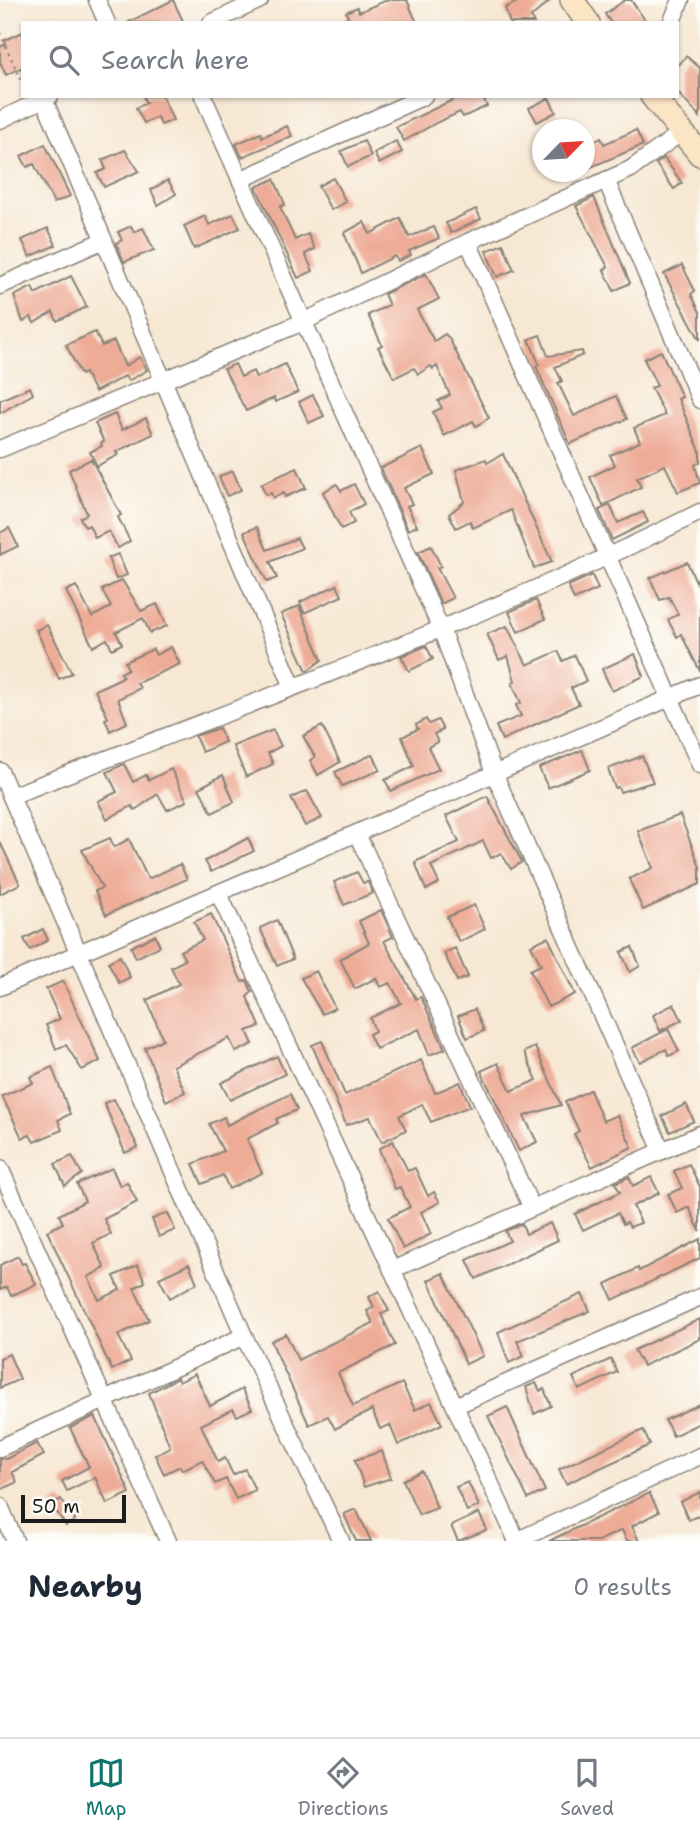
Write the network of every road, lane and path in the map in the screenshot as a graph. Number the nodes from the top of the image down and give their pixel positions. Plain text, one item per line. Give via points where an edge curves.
1 (97, 0) edge
2 (260, 0) edge
3 (572, 0) edge
4 (681, 0) edge
5 (106, 21) edge
6 (215, 21) edge
7 (585, 21) edge
8 (672, 21) edge
9 (0, 33) edge
10 (21, 80) edge
11 (47, 98) edge
12 (205, 98) edge
13 (420, 98) edge
14 (654, 98) edge
15 (0, 120) edge
16 (682, 132) junction
17 (700, 154) edge
18 (240, 180) junction
19 (606, 180) junction
20 (104, 240) junction
21 (468, 242) junction
22 (0, 286) edge
23 (303, 322) junction
24 (164, 379) junction
25 (700, 400) edge
26 (0, 449) edge
27 (700, 512) edge
28 (608, 558) junction
29 (441, 629) junction
30 (700, 685) edge
31 (293, 687) junction
32 (670, 698) junction
33 (700, 765) edge
34 (0, 771) edge
35 (494, 773) junction
36 (11, 796) junction
37 (357, 834) junction
38 (219, 894) junction
39 (80, 954) junction
40 (0, 987) edge
41 (700, 1134) edge
42 (662, 1151) junction
43 (0, 1168) edge
44 (532, 1208) junction
45 (392, 1270) junction
46 (700, 1297) edge
47 (244, 1336) junction
48 (104, 1400) junction
49 (454, 1406) junction
50 (0, 1448) edge
51 (700, 1456) edge
52 (0, 1506) edge
53 (15, 1541) edge
54 (168, 1541) edge
55 (341, 1541) edge
56 (516, 1541) edge

1 - 5 street
2 - 6 street
3 - 7 street
4 - 8 street
9 - 10 path
11 - 15 street
11 - 20 street
12 - 18 street
13 - 18 street
14 - 16 street
16 - 17 street
16 - 19 street via 631,169
18 - 23 street
19 - 21 street
19 - 25 street
20 - 22 street
20 - 24 street
21 - 23 street
21 - 28 street
23 - 24 street
23 - 29 street
24 - 26 street
24 - 31 street
27 - 28 street
28 - 29 street
28 - 32 street
29 - 31 street
29 - 35 street
30 - 32 street
31 - 36 street
32 - 33 street
32 - 35 street
34 - 36 street
35 - 37 street
35 - 42 street
36 - 39 street
37 - 38 street
37 - 44 street
38 - 39 street
38 - 45 street
39 - 40 street
39 - 47 street
41 - 42 street
42 - 44 street
43 - 48 street
44 - 45 street
45 - 49 street
46 - 49 street
47 - 48 street
47 - 55 street
48 - 50 street
48 - 54 street
49 - 56 street
51 - 56 street
52 - 53 street

